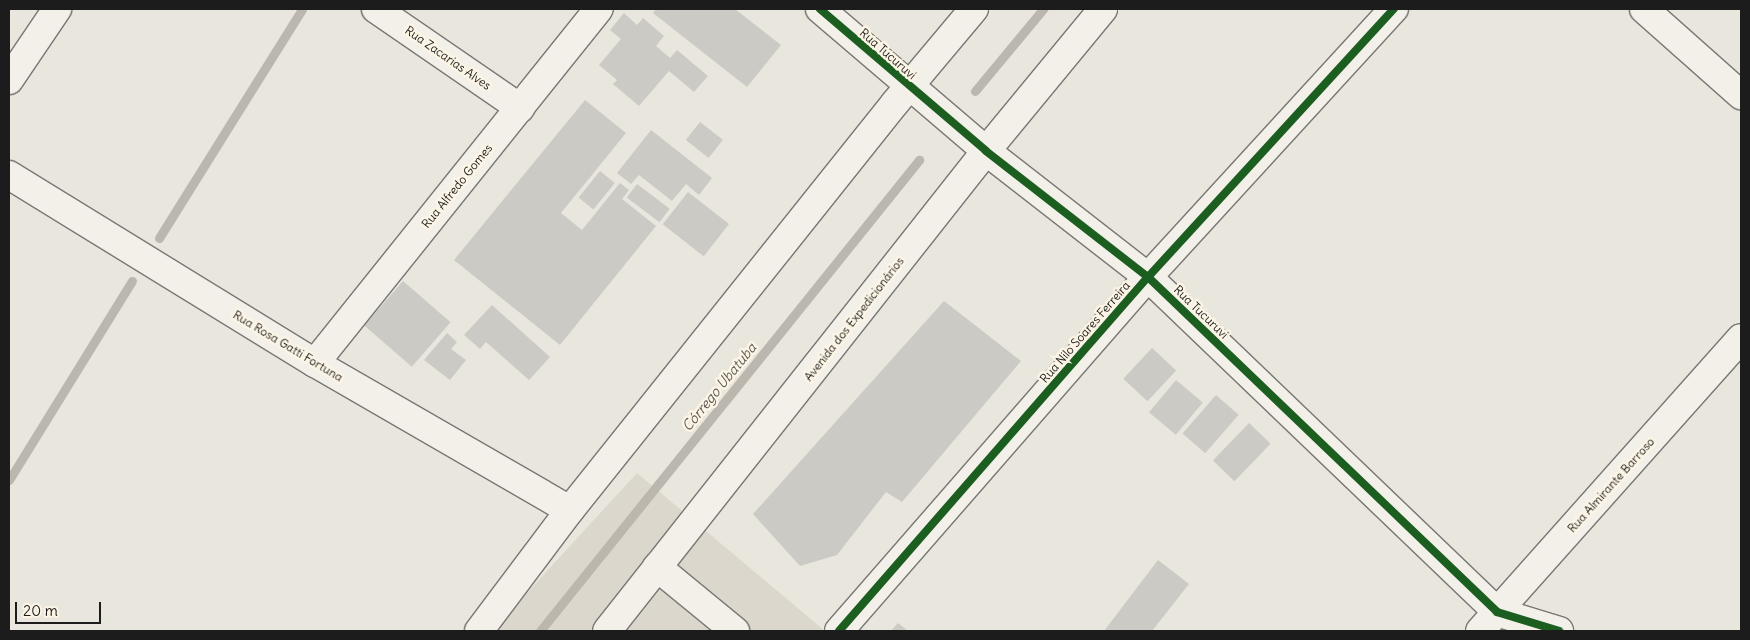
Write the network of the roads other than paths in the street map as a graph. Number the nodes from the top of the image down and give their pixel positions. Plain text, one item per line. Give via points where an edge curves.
1 (57, 9) edge
2 (376, 9) edge
3 (599, 9) edge
4 (820, 9) edge
5 (974, 9) edge
6 (1103, 9) edge
7 (1394, 9) edge
8 (1644, 9) edge
9 (9, 80) edge
10 (909, 87) junction
11 (1741, 95) edge
12 (520, 108) junction
13 (986, 151) junction
14 (9, 175) edge
15 (1148, 277) junction
16 (1741, 338) edge
17 (315, 363) junction
18 (570, 510) junction
19 (657, 567) junction
20 (1489, 622) edge
21 (479, 631) edge
22 (607, 631) edge
23 (735, 631) edge
24 (839, 631) edge
25 (1559, 631) edge

1 - 9 street
2 - 12 street, Rua Zacarias Alves
3 - 12 street, Rua Alfredo Gomes
4 - 10 street, Rua Tucuruvi
5 - 10 street
6 - 13 street, Avenida dos Expedicionários
7 - 15 street, Rua Nilo Soares Ferreira
8 - 11 street
10 - 13 street, Rua Tucuruvi
10 - 18 street
12 - 17 street, Rua Alfredo Gomes
13 - 15 street, Rua Tucuruvi
13 - 19 street, Avenida dos Expedicionários
14 - 17 street, Rua Rosa Gatti Fortuna
15 - 20 street, Rua Tucuruvi
15 - 24 street, Rua Nilo Soares Ferreira
16 - 20 street, Rua Almirante Barroso
17 - 18 street, Rua Rosa Gatti Fortuna
18 - 21 street
19 - 22 street, Avenida dos Expedicionários
19 - 23 street
20 - 25 street, Rua Tucuruvi

